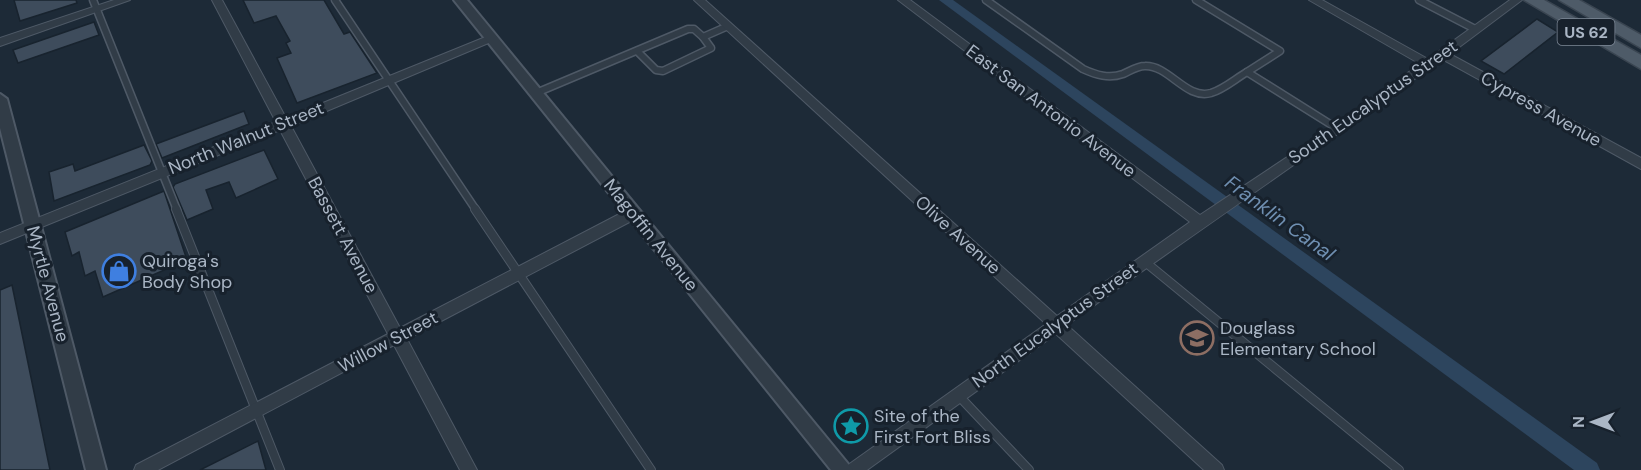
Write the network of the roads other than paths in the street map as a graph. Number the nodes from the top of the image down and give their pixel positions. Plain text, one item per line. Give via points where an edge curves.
1 (125, 0) edge
2 (217, 0) edge
3 (335, 0) edge
4 (460, 0) edge
5 (699, 0) edge
6 (903, 0) edge
7 (986, 0) edge
8 (1196, 0) edge
9 (1314, 0) edge
10 (1419, 0) edge
11 (1517, 0) edge
12 (1532, 0) edge
13 (1567, 0) edge
14 (95, 5) edge
15 (728, 26) junction
16 (1475, 29) junction
17 (703, 37) junction
18 (492, 39) junction
19 (0, 42) edge
20 (1641, 42) edge
21 (637, 51) junction
22 (1441, 54) junction
23 (1428, 63) junction
24 (1641, 63) edge
25 (1247, 72) junction
26 (388, 80) junction
27 (536, 93) junction
28 (0, 99) edge
29 (283, 123) junction
30 (1338, 129) junction
31 (1641, 164) edge
32 (162, 173) junction
33 (1227, 202) joint
34 (634, 213) junction
35 (1200, 222) junction
36 (33, 226) junction
37 (0, 239) edge
38 (1144, 261) junction
39 (519, 273) junction
40 (1056, 324) junction
41 (398, 336) junction
42 (958, 395) junction
43 (256, 411) junction
44 (96, 470) edge
45 (142, 470) edge
46 (280, 470) edge
47 (469, 470) edge
48 (651, 470) edge
49 (843, 470) edge
50 (854, 470) edge
51 (1029, 470) edge
52 (1216, 470) edge
53 (1399, 470) edge

1 - 14 street
2 - 29 street, Bassett Avenue
3 - 26 lane
4 - 18 street, Magoffin Avenue
5 - 15 street, Olive Avenue
6 - 35 street, East San Antonio Avenue
7 - 25 lane via 1098,76 1112,78 1153,67 1197,93 1209,94
8 - 25 lane via 1280,51
9 - 23 street
10 - 16 lane
11 - 16 street, South Eucalyptus Street
12 - 24 main road, US 62
13 - 20 main road, US 62
14 - 19 street
14 - 32 lane
15 - 17 lane
15 - 40 street, Olive Avenue
16 - 22 street, South Eucalyptus Street
17 - 21 lane via 688,29
17 - 21 lane via 711,48 663,71 656,70
18 - 26 street, North Walnut Street
18 - 27 street, Magoffin Avenue
21 - 27 lane
22 - 23 street, South Eucalyptus Street
22 - 31 street, Cypress Avenue
23 - 30 street, South Eucalyptus Street
25 - 30 lane
26 - 29 street, North Walnut Street
26 - 39 lane
27 - 34 street, Magoffin Avenue
28 - 36 street, Myrtle Avenue
29 - 32 street, North Walnut Street
29 - 41 street, Bassett Avenue
30 - 33 street, South Eucalyptus Street
32 - 36 street, North Walnut Street
32 - 43 lane
33 - 35 street, North Eucalyptus Street
34 - 39 street, Willow Street
34 - 49 street, Magoffin Avenue
35 - 38 street, North Eucalyptus Street
36 - 37 street, North Walnut Street
36 - 44 street, Myrtle Avenue
38 - 40 street, North Eucalyptus Street
38 - 53 lane
39 - 41 street, Willow Street
39 - 48 lane
40 - 42 street, North Eucalyptus Street
40 - 52 street, Olive Avenue
41 - 43 street, Willow Street
41 - 47 street, Bassett Avenue
42 - 50 street, North Eucalyptus Street
42 - 51 lane
43 - 45 street, Willow Street
43 - 46 lane

